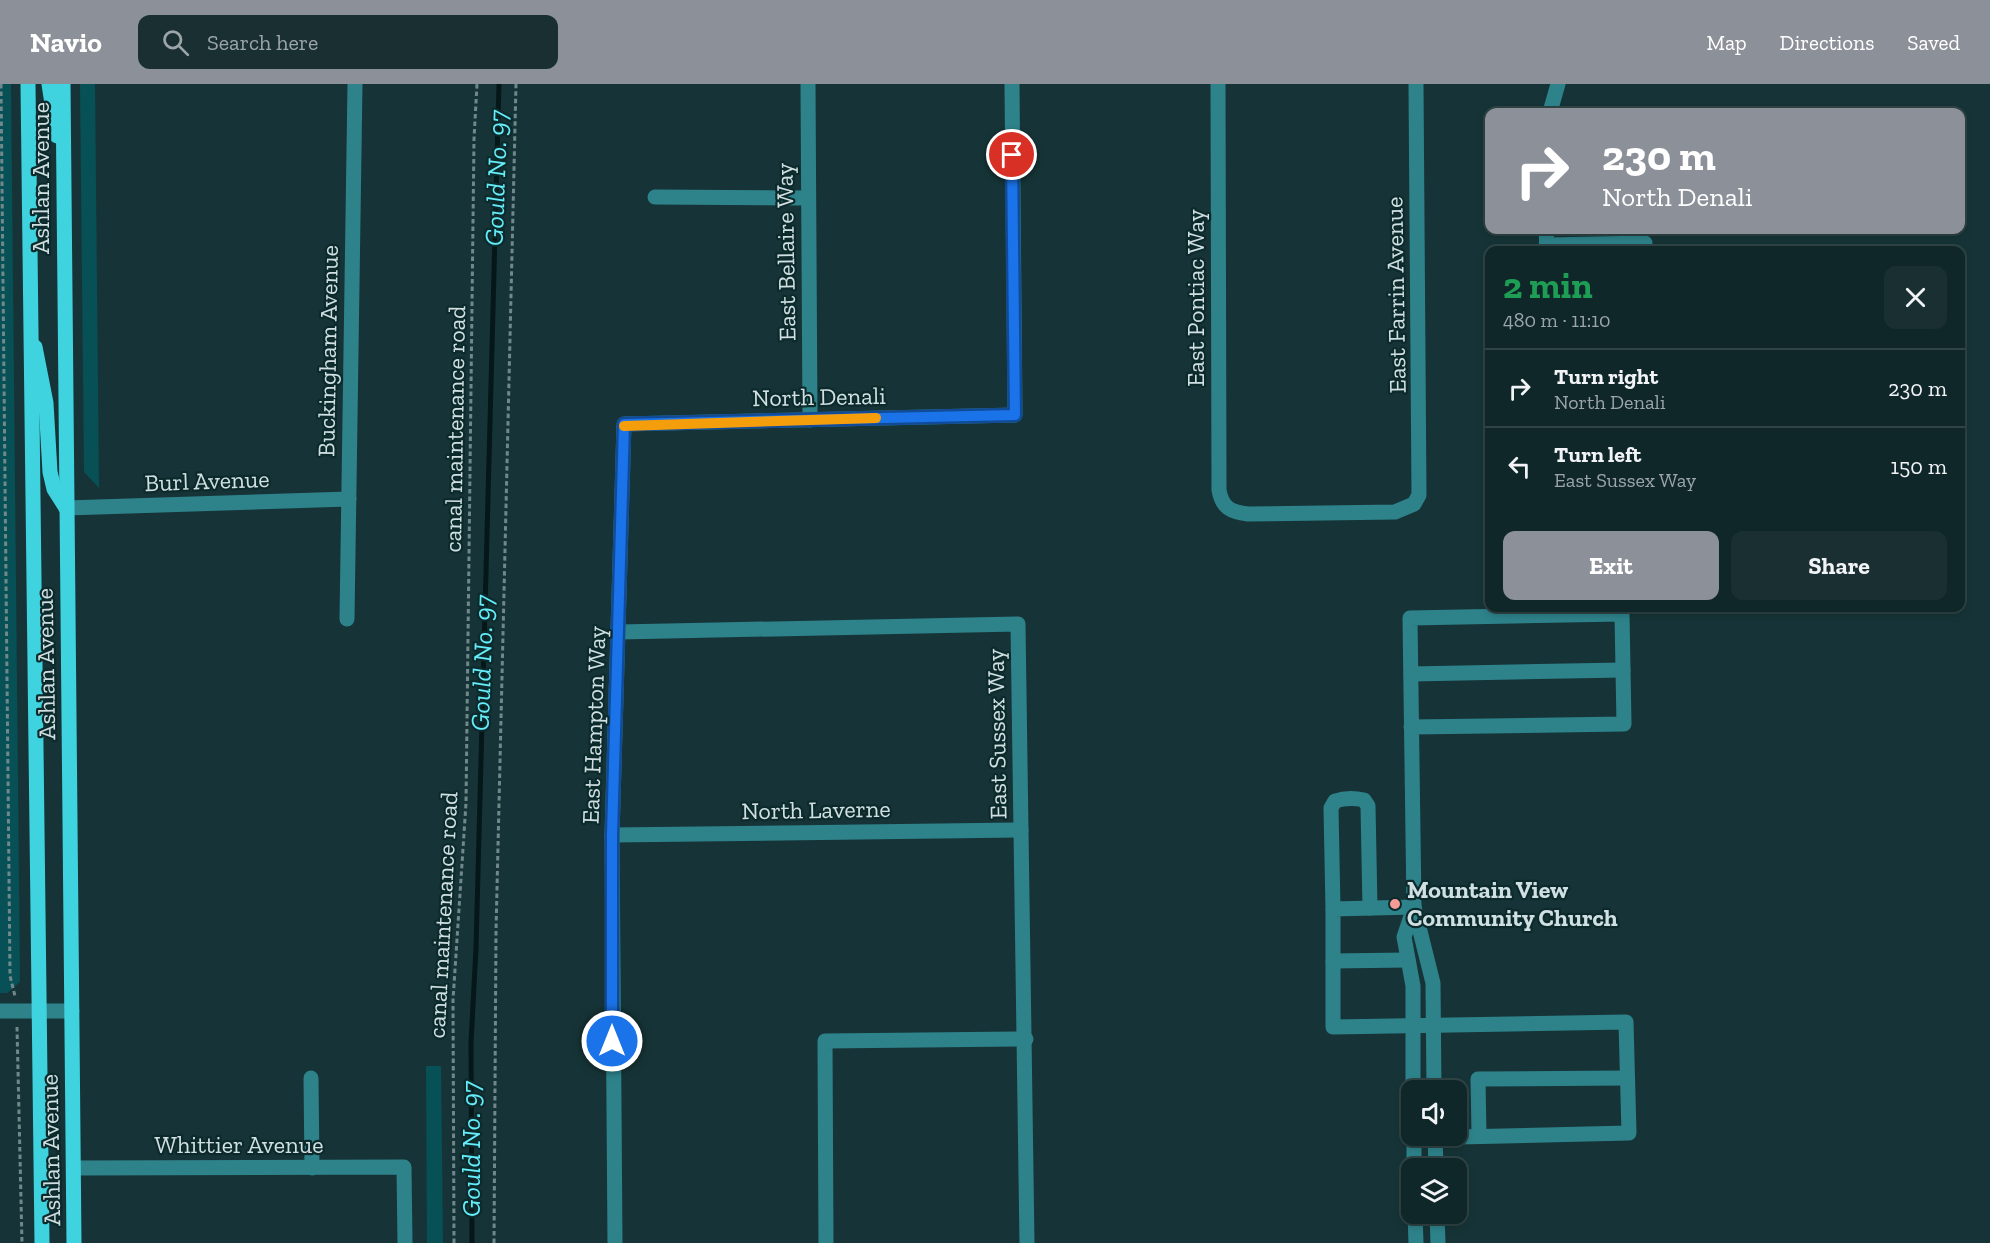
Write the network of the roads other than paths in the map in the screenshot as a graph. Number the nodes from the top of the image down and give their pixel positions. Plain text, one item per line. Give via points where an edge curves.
1 (27, 84) edge
2 (49, 84) edge
3 (63, 84) edge
4 (355, 84) edge
5 (808, 84) edge
6 (1011, 84) edge
7 (1218, 84) edge
8 (1416, 84) edge
9 (1558, 84) edge
10 (1551, 108) edge
11 (64, 168) junction
12 (654, 197) dead end
13 (807, 198) junction
14 (1645, 243) dead end
15 (1586, 246) edge
16 (30, 329) junction
17 (810, 420) junction
18 (624, 424) joint
19 (349, 499) junction
20 (1414, 504) joint
21 (66, 508) junction
22 (346, 619) dead end
23 (620, 632) junction
24 (1623, 670) junction
25 (1411, 674) junction
26 (1412, 727) junction
27 (1021, 830) junction
28 (612, 835) junction
29 (1414, 907) junction
30 (1370, 908) junction
31 (1333, 909) junction
32 (1408, 960) junction
33 (1333, 961) junction
34 (0, 1011) edge
35 (39, 1011) junction
36 (72, 1011) junction
37 (1432, 1026) junction
38 (1413, 1027) junction
39 (1026, 1039) junction
40 (311, 1078) dead end
41 (1627, 1078) junction
42 (1413, 1080) edge
43 (1434, 1080) edge
44 (1467, 1136) edge
45 (1479, 1136) junction
46 (74, 1168) junction
47 (312, 1168) junction
48 (1415, 1224) edge
49 (1437, 1224) edge
50 (42, 1243) edge
51 (74, 1243) edge
52 (405, 1243) edge
53 (615, 1243) edge
54 (826, 1243) edge
55 (1027, 1243) edge
56 (1416, 1243) edge
57 (1438, 1243) edge

1 - 16 main road, Ashlan Avenue
2 - 11 main road
3 - 11 main road, Ashlan Avenue
4 - 19 street, Buckingham Avenue
5 - 13 street, East Bellaire Way
6 - 17 street, North Denali via 1015,415
7 - 20 street, East Pontiac Way via 1221,500 1227,509 1248,514 1383,512
8 - 20 street, East Farrin Avenue via 1421,483
9 - 10 street
11 - 21 main road, Ashlan Avenue
12 - 13 street
13 - 17 street, East Bellaire Way
14 - 15 street
16 - 21 main road via 43,382 50,472 54,489
16 - 35 main road, Ashlan Avenue
17 - 18 street, North Denali
18 - 23 street, East Hampton Way
19 - 21 street, Burl Avenue
19 - 22 street, Buckingham Avenue
21 - 36 main road, Ashlan Avenue
23 - 27 street, East Sussex Way via 1018,624
23 - 28 street, East Hampton Way
24 - 25 street
24 - 25 street via 1622,614 1434,617 1410,618
24 - 26 street via 1624,724
25 - 26 street
26 - 29 street
27 - 28 street, North Laverne
27 - 39 street, East Sussex Way
28 - 53 street, East Hampton Way
29 - 30 street
29 - 32 street via 1404,937
29 - 37 street via 1433,983
30 - 31 street
30 - 31 street via 1368,806 1358,799 1341,799 1331,808
31 - 33 street
32 - 33 street
32 - 38 street via 1413,986
33 - 38 street via 1333,1027
34 - 35 street
35 - 36 street
35 - 50 main road, Ashlan Avenue
36 - 46 main road, Ashlan Avenue
37 - 38 street
37 - 41 street via 1626,1022
37 - 43 street
38 - 42 street
39 - 54 street via 825,1041
39 - 55 street, East Sussex Way
40 - 47 street
41 - 45 street via 1629,1133
41 - 45 street via 1478,1079
44 - 45 street
46 - 47 street, Whittier Avenue
46 - 51 main road, Ashlan Avenue
47 - 52 street, Whittier Avenue via 404,1167
48 - 56 street
49 - 57 street

